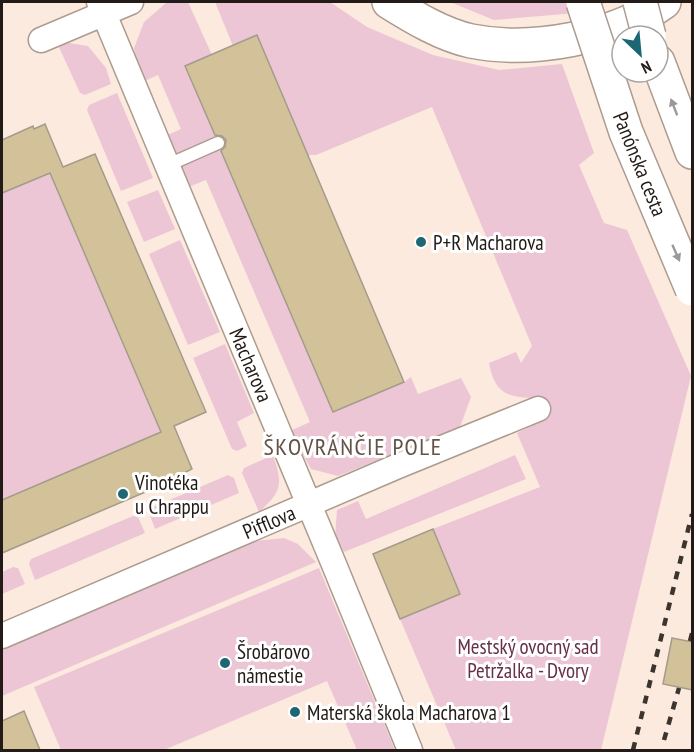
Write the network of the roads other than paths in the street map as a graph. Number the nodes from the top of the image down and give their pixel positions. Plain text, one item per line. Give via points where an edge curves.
1 (131, 2) edge
2 (389, 2) edge
3 (583, 2) edge
4 (640, 2) edge
5 (664, 2) edge
6 (102, 7) edge
7 (646, 24) edge
8 (41, 40) dead end
9 (667, 84) edge
10 (218, 143) dead end
11 (693, 152) edge
12 (168, 165) junction
13 (693, 289) edge
14 (538, 409) dead end
15 (309, 505) junction
16 (2, 636) edge
17 (410, 750) edge

1 - 6 street
2 - 5 main road via 470,41 522,45 564,41 597,32 626,23
3 -> 13 main road, Panónska cesta, bridge via 626,132
4 - 7 main road, bridge
6 - 8 street
6 - 12 street, Macharova
11 -> 9 main road
10 - 12 lane
12 - 15 street, Macharova
14 - 15 street, Pifflova
15 - 16 street, Pifflova
15 - 17 street, Macharova

